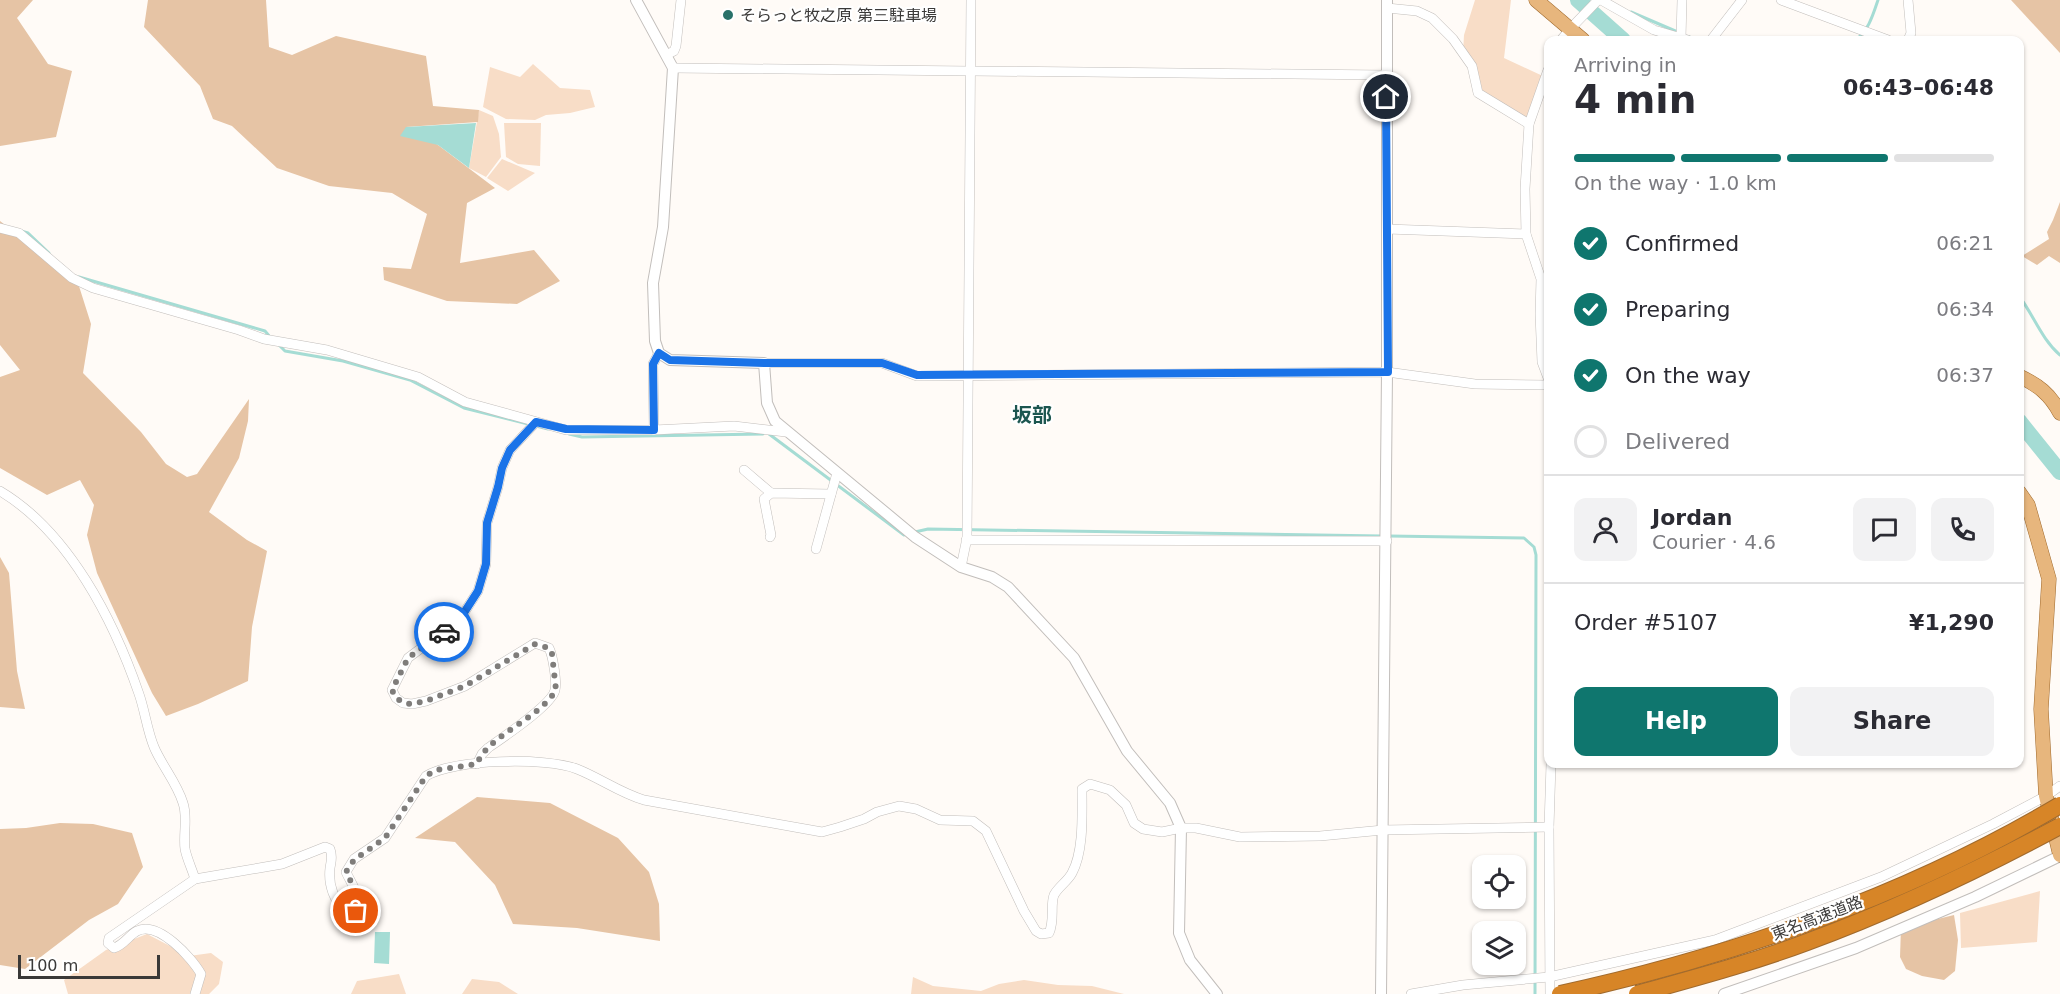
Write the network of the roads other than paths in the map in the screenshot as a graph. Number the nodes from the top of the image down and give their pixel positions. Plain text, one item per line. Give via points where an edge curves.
1 (636, 0) edge
2 (681, 0) edge
3 (971, 0) edge
4 (1536, 0) edge
5 (1599, 0) edge
6 (1682, 0) edge
7 (1742, 0) edge
8 (1782, 0) edge
9 (1908, 0) edge
10 (1387, 4) edge
11 (1572, 26) junction
12 (1564, 36) edge
13 (1580, 36) edge
14 (1674, 36) edge
15 (1684, 36) edge
16 (1714, 36) edge
17 (1876, 36) edge
18 (1910, 36) edge
19 (666, 55) junction
20 (673, 68) junction
21 (971, 70) junction
22 (1386, 75) junction
23 (1544, 81) edge
24 (1529, 124) junction
25 (0, 228) edge
26 (1387, 229) junction
27 (1526, 234) junction
28 (659, 353) junction
29 (764, 363) junction
30 (1544, 367) edge
31 (1388, 372) junction
32 (967, 375) junction
33 (2024, 378) edge
34 (1544, 386) edge
35 (2060, 413) edge
36 (533, 425) junction
37 (654, 430) junction
38 (786, 432) junction
39 (744, 470) dead end
40 (836, 474) junction
41 (0, 491) edge
42 (832, 491) junction
43 (771, 493) junction
44 (2024, 499) edge
45 (770, 537) dead end
46 (966, 539) junction
47 (1386, 541) junction
48 (816, 549) dead end
49 (961, 567) junction
50 (477, 764) junction
51 (1551, 768) edge
52 (2060, 786) edge
53 (2054, 801) edge
54 (2060, 826) edge
55 (1545, 827) junction
56 (1181, 828) junction
57 (1383, 830) junction
58 (2060, 855) edge
59 (195, 879) junction
60 (1545, 978) junction
61 (195, 994) edge
62 (1217, 994) edge
63 (1381, 994) edge
64 (1411, 994) edge
65 (1550, 994) edge
66 (1560, 994) edge
67 (1637, 994) edge
68 (1724, 994) edge

1 - 19 street
2 - 19 street via 676,46
3 - 21 street
4 - 11 main road
5 - 11 street
5 - 14 street via 1654,30
6 - 15 street
7 - 16 street
8 - 17 street
9 - 18 street
10 - 22 street
10 - 24 street via 1432,18 1472,66 1479,93
11 - 12 street
11 - 13 main road
19 - 20 street
20 - 21 street
20 - 28 street via 663,226 653,283
21 - 22 street
21 - 32 street
22 - 26 street
23 - 24 street
24 - 27 street
25 - 36 street via 19,233 72,279 93,288 264,339 327,350 418,377 465,402
26 - 27 street
26 - 31 street
27 - 30 street via 1541,279
28 - 29 street via 670,360
28 - 37 street via 653,364
29 - 32 street via 882,363 917,375
29 - 38 street via 766,403
31 - 32 street
31 - 34 street via 1475,384
31 - 47 street
32 - 46 street
33 - 35 main road via 2052,398
36 - 37 street
36 - 50 street via 510,450 502,468 487,523 486,564 478,591 460,619 408,658 392,690 404,703 426,701 465,686 535,644 549,648 556,690 540,709 488,748
37 - 38 street via 734,426
38 - 40 street
39 - 43 street
40 - 42 street
40 - 49 street via 915,537
41 - 59 street via 16,501 78,566 102,607 128,664 154,747 183,802 185,850
42 - 43 street
42 - 48 street
43 - 45 street via 764,499
44 - 53 main road via 2049,579 2041,709
46 - 47 street
46 - 49 street
47 - 57 street
49 - 56 street via 1008,587 1074,658 1127,751 1170,803
50 - 56 street via 551,764 576,769 632,797 822,832 899,806 940,820 973,820 986,831 1024,911 1041,934 1049,933 1054,896 1077,862 1082,789 1089,784 1110,790 1143,829 1162,832
50 - 59 street via 436,770 426,776 385,838 354,860 346,872 358,897 356,911 347,912 338,905 330,871 332,857 325,847 282,864
51 - 55 street
52 - 53 street
53 - 58 main road
53 - 60 street via 1993,824 1881,877 1715,940
53 - 66 highway, 東名高速道路, bridge via 1958,860 1810,922 1656,972
54 - 67 highway, 東名高速道路, bridge via 1859,922 1728,969
55 - 57 street
55 - 60 street
56 - 57 street via 1240,837
56 - 62 street via 1179,933 1190,960
57 - 63 street
58 - 68 street via 1856,948
59 - 61 street via 112,934 108,943 114,948 119,946 138,930 151,928 163,933 195,963 201,974
60 - 64 street
60 - 65 street

